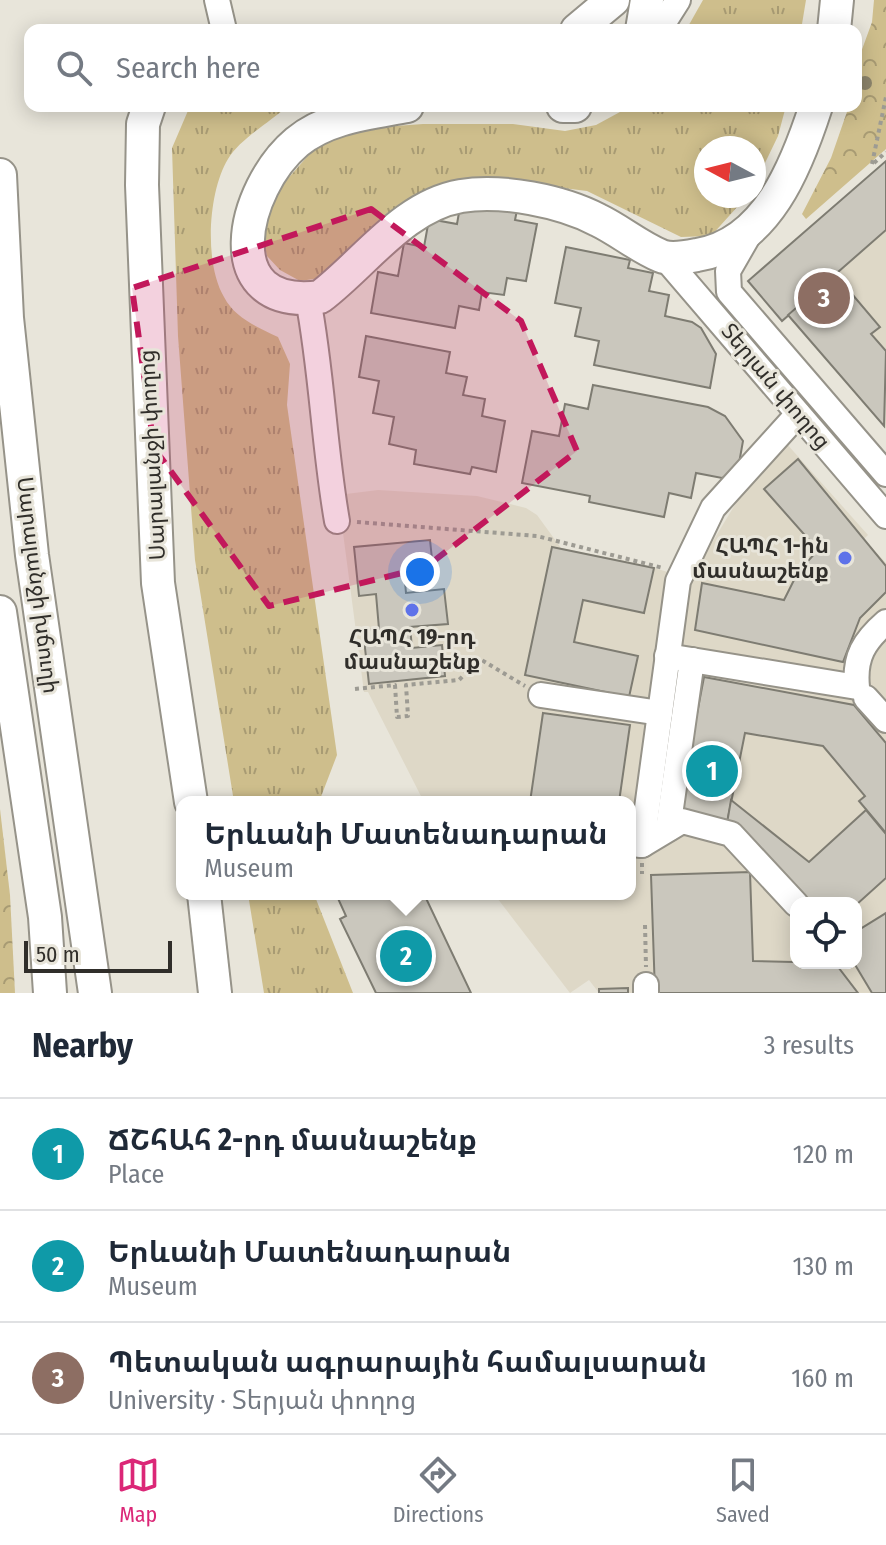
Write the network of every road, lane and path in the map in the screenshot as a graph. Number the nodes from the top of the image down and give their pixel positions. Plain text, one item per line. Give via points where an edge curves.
1 (217, 0) edge
2 (613, 0) edge
3 (647, 0) edge
4 (678, 0) edge
5 (837, 0) edge
6 (223, 24) edge
7 (584, 24) edge
8 (643, 24) edge
9 (663, 24) edge
10 (835, 24) edge
11 (886, 97) edge
12 (147, 112) edge
13 (373, 112) edge
14 (814, 112) edge
15 (886, 152) edge
16 (0, 175) edge
17 (752, 229) junction
18 (664, 257) junction
19 (308, 299) junction
20 (798, 414) junction
21 (886, 474) edge
22 (886, 516) edge
23 (337, 521) joint
24 (681, 573) junction
25 (0, 612) edge
26 (886, 622) edge
27 (667, 656) junction
28 (692, 660) junction
29 (355, 689) dead end
30 (541, 695) joint
31 (866, 698) dead end
32 (660, 713) junction
33 (886, 720) edge
34 (190, 796) edge
35 (668, 829) junction
36 (636, 844) edge
37 (790, 898) edge
38 (205, 900) edge
39 (645, 925) dead end
40 (646, 989) edge
41 (50, 993) edge
42 (95, 993) edge
43 (215, 993) edge

1 - 6 street
2 - 7 main road
3 - 8 main road
4 - 9 street
5 - 10 main road
11 - 15 path via 872,164
12 - 34 main road, Սարալանջի փողոց via 142,185 158,583
13 - 19 main road via 350,116 298,141 264,181 247,230 248,262 261,283 281,296
14 - 17 main road via 784,185
16 - 42 main road, Սարալանջի խճուղի via 7,318 32,555
17 - 18 main road via 708,253
17 - 21 street, Տերյան փողոց via 728,271 729,292
18 - 19 main road via 595,218 488,192 457,196 418,211 351,274 320,297
18 - 20 street, Տերյան փողոց
19 - 23 street
20 - 22 street, Տերյան փողոց
20 - 24 street via 713,508
23 - 24 path via 537,536
24 - 27 street
25 - 41 main road, Սարալանջի խճուղի via 45,917
26 - 28 street via 869,637 854,663 857,687
27 - 28 street
27 - 32 street
28 - 35 street
29 - 30 path via 395,685 397,717 408,716 406,685 459,680 480,659
30 - 32 street
31 - 33 street
32 - 36 street
35 - 36 street
35 - 37 street via 682,821 731,834
38 - 43 main road
39 - 40 path

